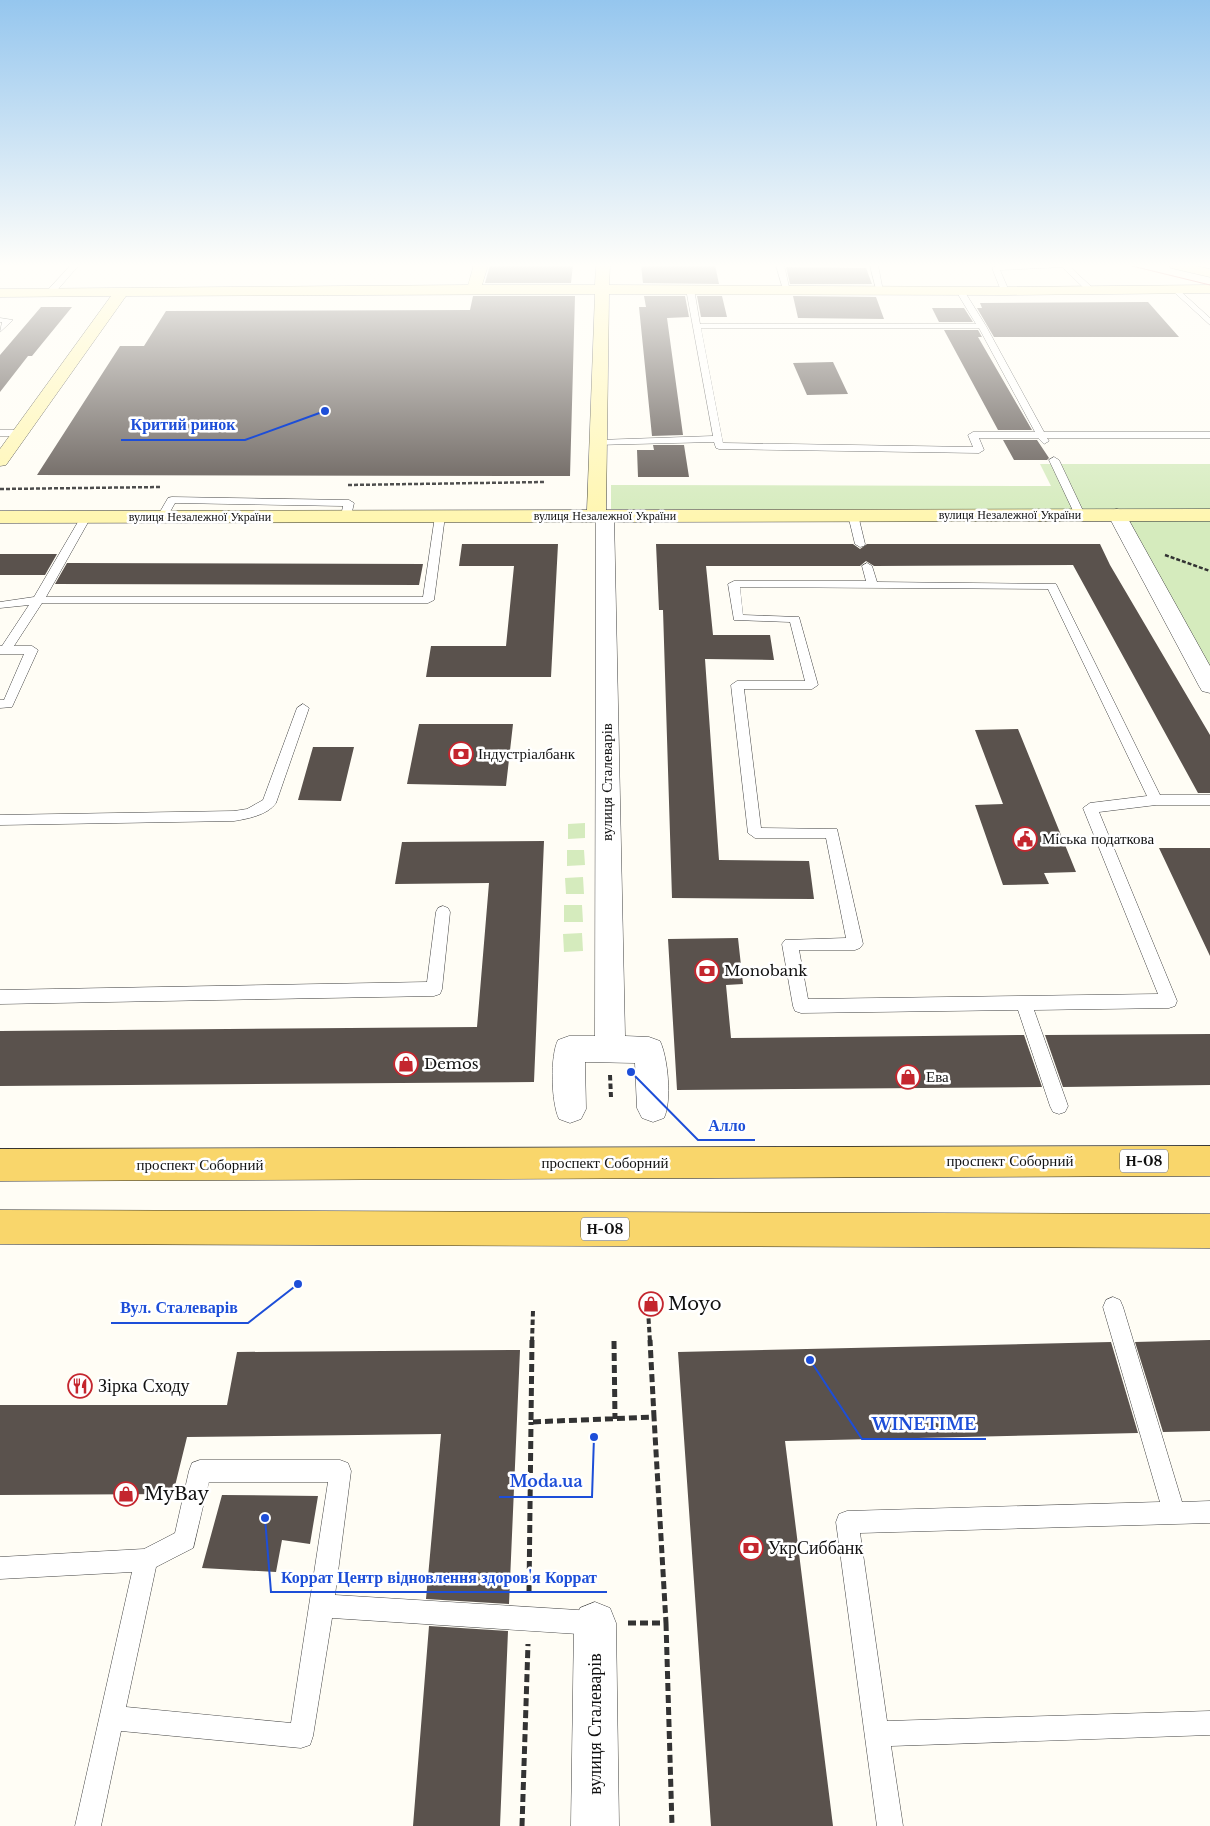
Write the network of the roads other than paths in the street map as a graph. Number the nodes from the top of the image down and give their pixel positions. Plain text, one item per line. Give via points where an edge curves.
1 (80, 350) edge
2 (601, 350) edge
3 (701, 350) edge
4 (995, 350) edge
5 (20, 433) junction
6 (0, 434) edge
7 (1210, 435) edge
8 (1043, 438) junction
9 (718, 440) junction
10 (598, 444) junction
11 (1054, 460) dead end
12 (0, 461) edge
13 (853, 515) junction
14 (1080, 515) junction
15 (1117, 515) junction
16 (1210, 515) edge
17 (440, 516) junction
18 (600, 516) junction
19 (86, 517) junction
20 (0, 518) edge
21 (860, 544) dead end
22 (867, 566) dead end
23 (872, 585) junction
24 (38, 600) junction
25 (0, 605) edge
26 (3, 650) edge
27 (1210, 686) edge
28 (0, 704) edge
29 (303, 708) dead end
30 (1156, 800) junction
31 (1210, 800) edge
32 (0, 820) edge
33 (442, 912) dead end
34 (0, 997) edge
35 (1024, 1003) junction
36 (610, 1049) junction
37 (1059, 1106) dead end
38 (653, 1108) dead end
39 (570, 1109) dead end
40 (1210, 1161) edge
41 (0, 1165) edge
42 (0, 1227) edge
43 (1210, 1231) edge
44 (1113, 1307) dead end
45 (1210, 1512) edge
46 (1174, 1513) junction
47 (146, 1560) junction
48 (0, 1568) edge
49 (322, 1606) junction
50 (595, 1623) joint
51 (112, 1718) junction
52 (1210, 1723) edge
53 (877, 1734) junction
54 (88, 1826) edge
55 (595, 1826) edge
56 (890, 1826) edge

1 - 5 street
2 - 10 street, вулиця Сталеварів
3 - 9 lane
4 - 8 lane
5 - 6 lane
5 - 12 street
7 - 8 lane
8 - 9 lane via 973,435 979,450 719,446
9 - 10 lane
10 - 18 street, вулиця Сталеварів
11 - 14 lane
13 - 14 street, вулиця Незалежної України
13 - 18 street, вулиця Незалежної України
13 - 21 lane
14 - 15 street, вулиця Незалежної України
15 - 16 street, вулиця Незалежної України
15 - 27 street
17 - 18 street, вулиця Незалежної України
17 - 19 street, вулиця Незалежної України
17 - 24 lane via 428,600
18 - 36 street, вулиця Сталеварів
19 - 20 street, вулиця Незалежної України
19 - 24 lane
22 - 23 lane
23 - 30 lane via 1052,586
23 - 35 lane via 734,584 738,618 795,619 812,685 737,686 755,833 832,833 855,944 790,944 801,1006
24 - 25 lane
24 - 26 lane
26 - 28 lane via 32,650 8,704
29 - 32 lane via 269,803 250,813 234,816
30 - 31 lane
30 - 35 lane via 1090,808 1169,1001
33 - 34 lane via 434,989
35 - 37 lane
36 - 38 street via 649,1050
36 - 39 street via 569,1049
40 - 41 main road, проспект Соборний / Н-08
42 - 43 main road, Н-08
44 - 46 lane
45 - 46 lane
46 - 53 lane via 847,1522
47 - 48 lane
47 - 49 lane via 185,1540 200,1471 340,1471
47 - 51 lane
49 - 50 lane
49 - 51 lane via 300,1736
50 - 55 street, вулиця Сталеварів
51 - 54 lane
52 - 53 lane
53 - 56 lane

